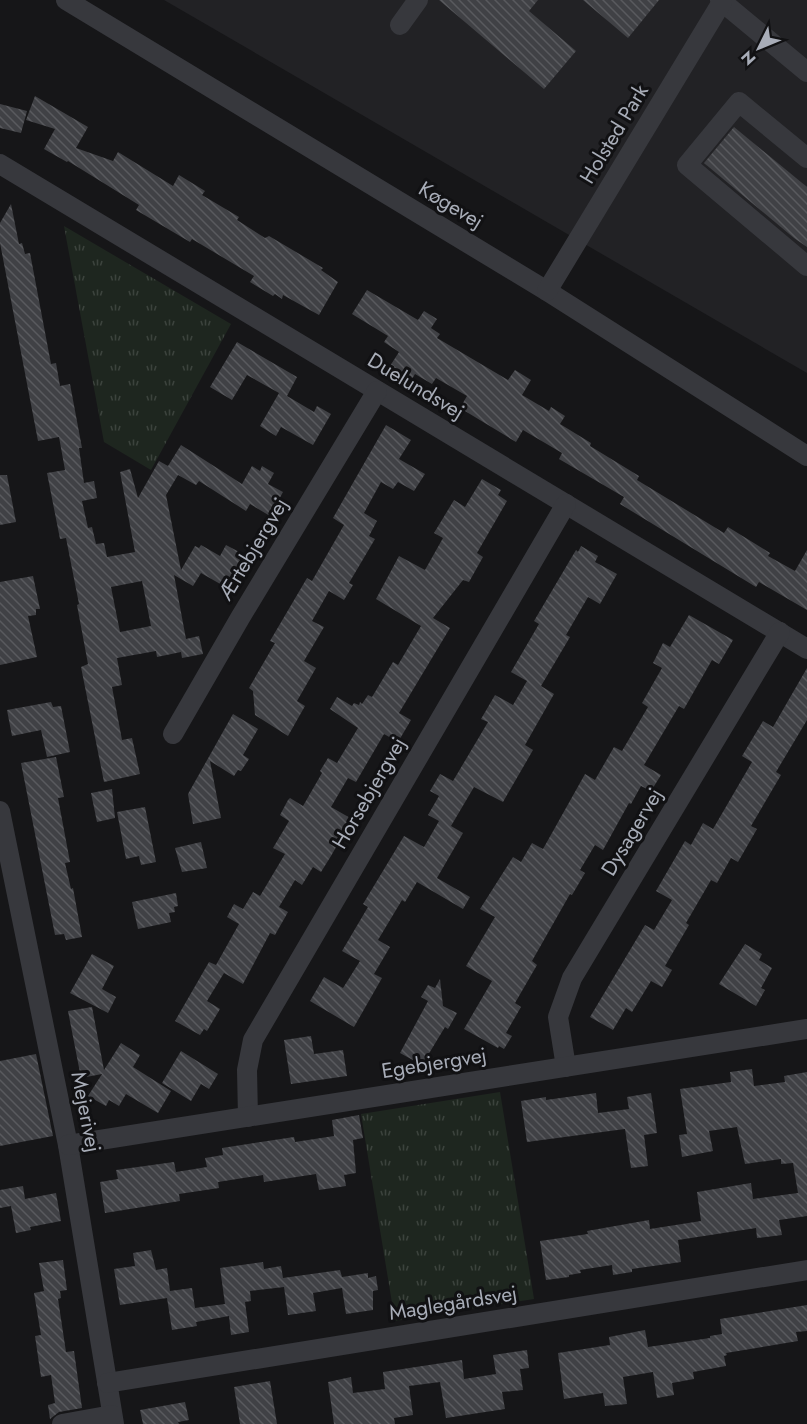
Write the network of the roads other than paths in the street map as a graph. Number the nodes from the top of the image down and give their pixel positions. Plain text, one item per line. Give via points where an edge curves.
1 (66, 0) edge
2 (418, 0) edge
3 (721, 1) edge
4 (400, 25) dead end
5 (807, 72) edge
6 (807, 158) edge
7 (0, 164) edge
8 (807, 266) edge
9 (547, 291) junction
10 (377, 391) junction
11 (807, 456) edge
12 (566, 504) junction
13 (780, 632) junction
14 (807, 649) edge
15 (173, 734) dead end
16 (0, 811) edge
17 (807, 1029) edge
18 (567, 1067) junction
19 (248, 1117) junction
20 (68, 1145) junction
21 (807, 1270) edge
22 (107, 1383) junction
23 (113, 1419) edge
24 (62, 1424) edge

1 - 9 street, Køgevej
2 - 4 street
3 - 5 street, Holsted Park
3 - 9 street, Holsted Park
6 - 8 street via 739,102 687,165
7 - 10 street, Duelundsvej
9 - 11 street, Køgevej
10 - 12 street, Duelundsvej
10 - 15 street, Ærtebjergvej
12 - 13 street, Duelundsvej
12 - 19 street, Horsebjergvej via 253,1040 247,1070
13 - 14 street, Duelundsvej
13 - 18 street, Dysagervej via 572,978 558,1017
16 - 20 street, Mejerivej
17 - 18 street, Egebjergvej
18 - 19 street, Egebjergvej
19 - 20 street, Egebjergvej
20 - 22 street, Mejerivej
21 - 22 street, Maglegårdsvej
22 - 23 street, Mejerivej
23 - 24 street

